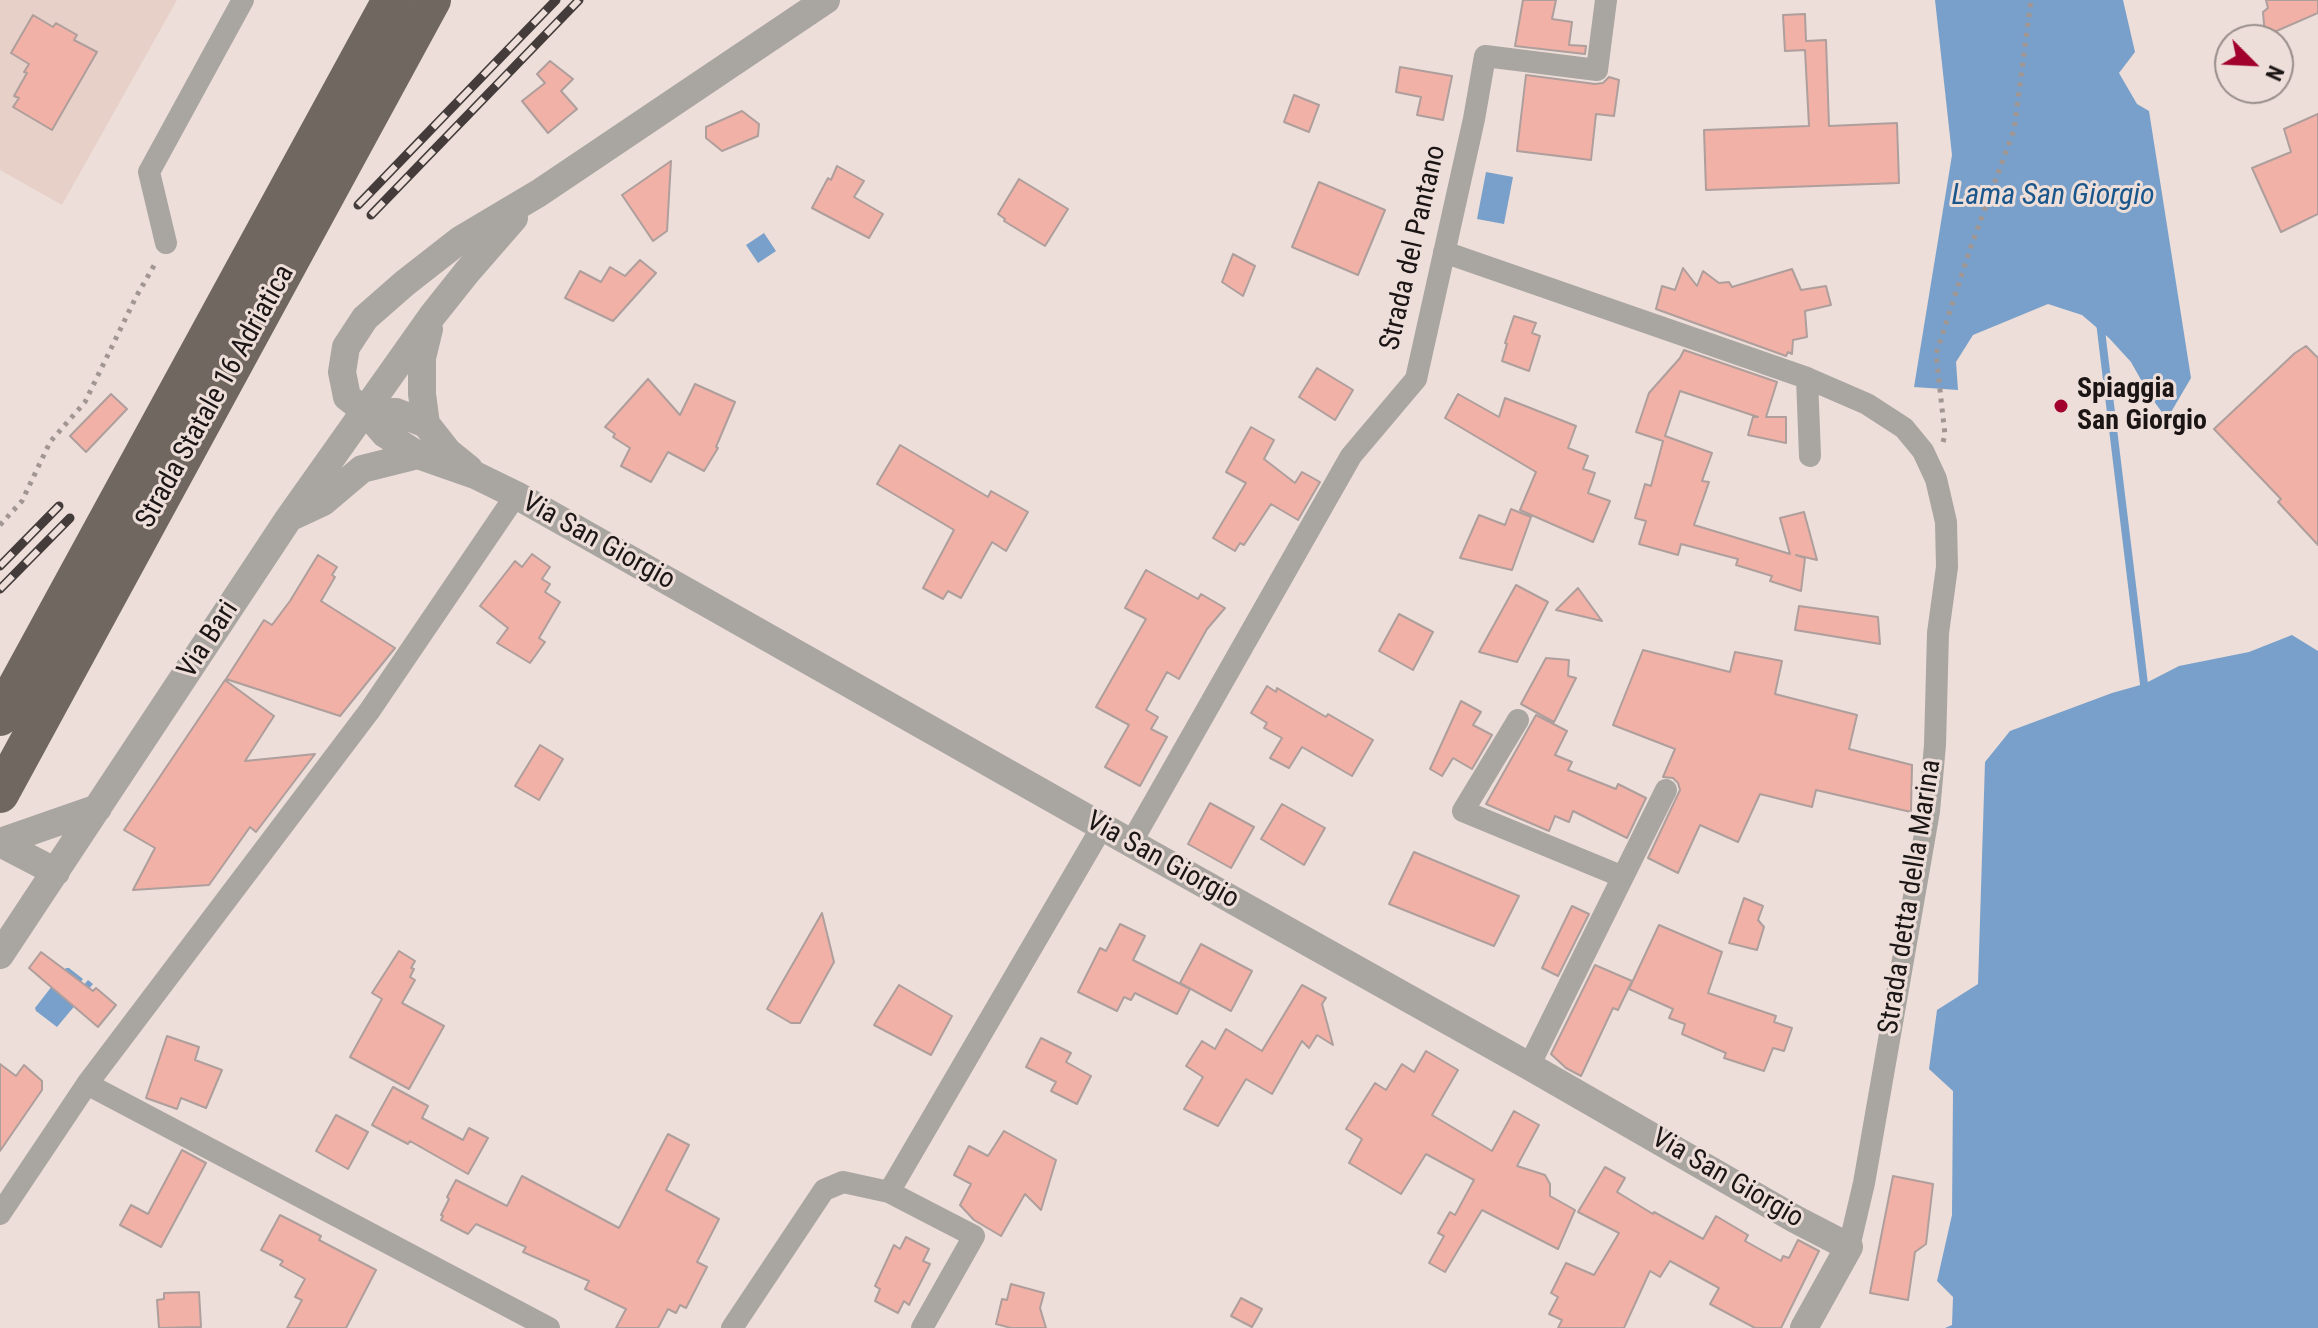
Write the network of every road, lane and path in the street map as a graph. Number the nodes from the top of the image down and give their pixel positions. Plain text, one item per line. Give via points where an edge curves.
1 (243, 0) edge
2 (391, 0) edge
3 (432, 0) edge
4 (826, 0) edge
5 (1606, 0) edge
6 (2031, 0) edge
7 (539, 193) junction
8 (166, 243) joint
9 (1444, 252) junction
10 (432, 316) junction
11 (1807, 378) junction
12 (365, 411) junction
13 (426, 424) junction
14 (418, 455) junction
15 (1810, 456) dead end
16 (475, 475) junction
17 (1936, 479) junction
18 (516, 495) junction
19 (289, 518) junction
20 (0, 525) edge
21 (0, 717) edge
22 (1518, 720) dead end
23 (1666, 790) dead end
24 (0, 794) edge
25 (98, 808) junction
26 (1102, 827) junction
27 (0, 843) edge
28 (1131, 843) junction
29 (56, 872) junction
30 (1623, 877) junction
31 (0, 955) edge
32 (1529, 1066) junction
33 (87, 1084) junction
34 (889, 1192) junction
35 (0, 1214) edge
36 (1849, 1247) junction
37 (549, 1328) edge
38 (732, 1328) edge
39 (922, 1328) edge
40 (1804, 1328) edge

1 - 8 street via 149,172
2 - 21 highway, Strada Statale 16 Adriatica
3 - 24 highway, Strada Statale 16 Adriatica
4 - 7 street
5 - 9 street, Strada del Pantano via 1597,70 1485,56
6 - 17 path via 2014,130 1936,354 1945,435
7 - 10 street, Via Bari
7 - 12 street, Via San Giorgio via 460,240 365,318 346,347 342,372 347,397
8 - 20 path via 85,402 50,442 22,501
9 - 11 street, Strada detta della Marina
9 - 28 street, Strada del Pantano via 1416,379 1351,456
10 - 12 street, Via Bari
10 - 13 street via 422,358
11 - 15 street
11 - 17 street, Strada detta della Marina via 1867,404 1904,428
12 - 13 street via 396,412
12 - 14 street, Via San Giorgio via 385,434
12 - 19 street, Via Bari
13 - 16 street, Via San Giorgio
14 - 16 street, Via San Giorgio
14 - 19 street via 362,469 323,502
16 - 18 street, Via San Giorgio
17 - 36 street, Strada detta della Marina via 1946,522 1947,567 1938,633 1929,811
18 - 26 street, Via San Giorgio
18 - 33 street via 370,710
19 - 25 street, Via Bari
22 - 30 street via 1463,811
23 - 30 street
25 - 27 street
25 - 29 street, Via Bari
26 - 28 street, Via San Giorgio
26 - 34 street
27 - 29 street
28 - 32 street, Via San Giorgio
29 - 31 street, Via Bari
30 - 32 street
32 - 36 street, Via San Giorgio
33 - 35 street
33 - 37 street
34 - 38 street via 843,1182 824,1190
34 - 39 street via 974,1236
36 - 40 street, Strada detta della Marina

